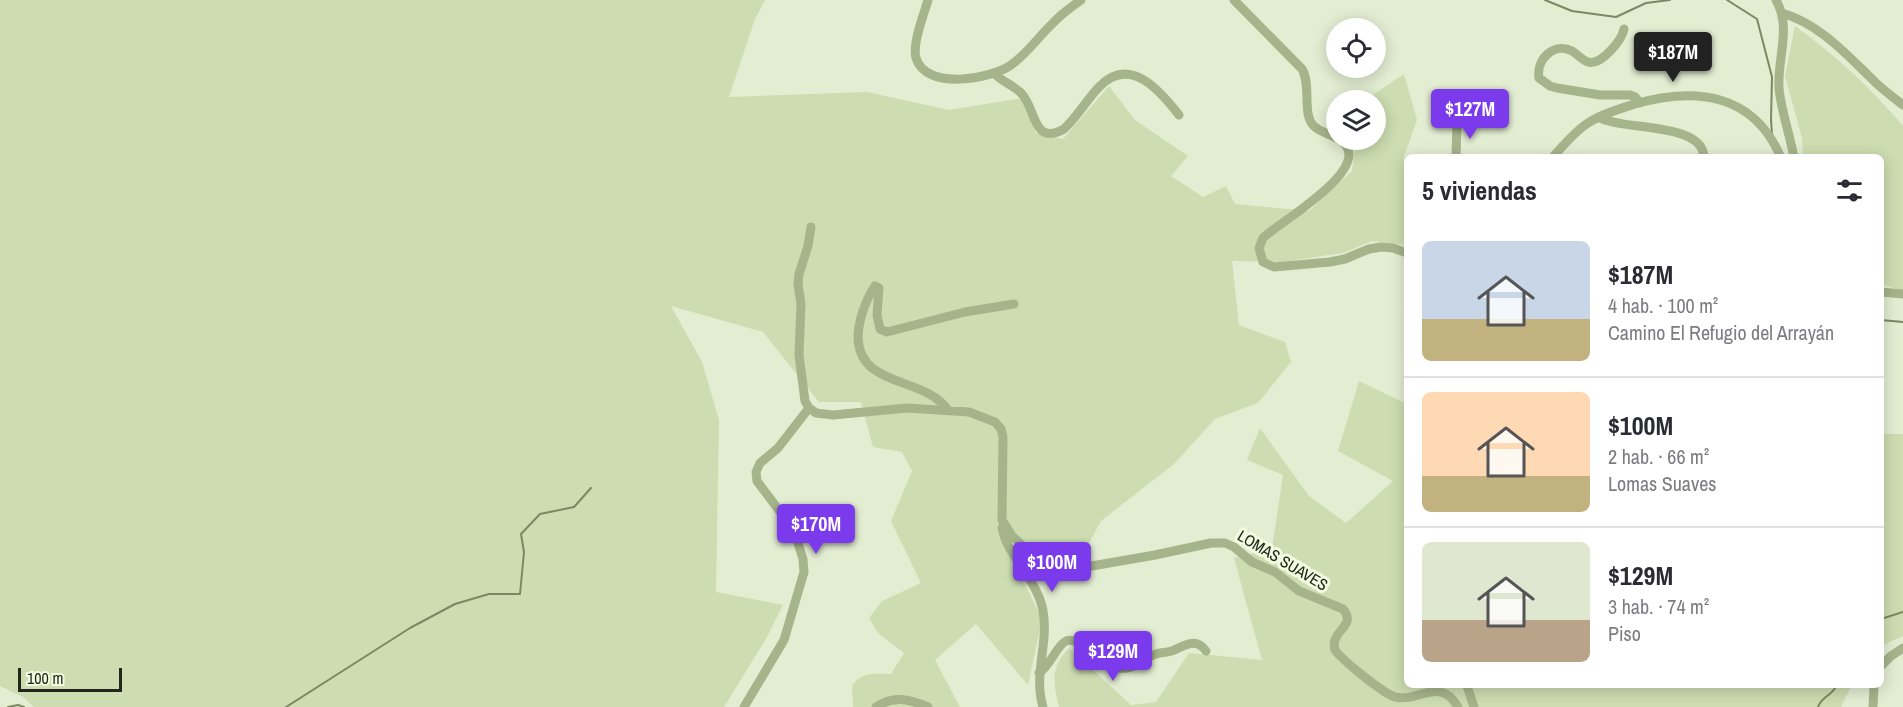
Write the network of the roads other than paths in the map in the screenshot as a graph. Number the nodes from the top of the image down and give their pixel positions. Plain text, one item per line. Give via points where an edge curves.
1 (928, 0) edge
2 (1081, 0) edge
3 (1234, 0) edge
4 (1776, 0) edge
5 (1782, 13) junction
6 (1624, 28) dead end
7 (994, 74) junction
8 (1640, 103) junction
9 (1903, 105) edge
10 (1179, 115) dead end
11 (1598, 117) junction
12 (1457, 123) dead end
13 (1326, 133) edge
14 (1349, 150) edge
15 (1456, 154) edge
16 (1556, 154) edge
17 (1704, 154) edge
18 (1779, 154) edge
19 (1793, 154) edge
20 (811, 227) dead end
21 (1404, 252) edge
22 (1884, 292) edge
23 (1903, 294) edge
24 (1014, 304) dead end
25 (809, 408) junction
26 (948, 410) junction
27 (1002, 520) junction
28 (1903, 648) edge
29 (1206, 651) dead end
30 (1884, 663) edge
31 (1040, 673) junction
32 (1468, 688) edge
33 (1874, 688) edge
34 (744, 707) edge
35 (876, 707) edge
36 (928, 707) edge
37 (1043, 707) edge
38 (1458, 707) edge
39 (1474, 707) edge
40 (1873, 707) edge

1 - 7 street via 916,47 920,65 936,76 955,80
2 - 7 street via 1054,21 1018,60
3 - 13 street via 1302,69 1308,82 1309,120
4 - 5 street
5 - 9 street via 1806,22 1839,47
5 - 19 street via 1779,87
6 - 8 street via 1615,46 1594,62 1566,49 1549,52 1542,60 1539,78 1557,88 1630,95
7 - 10 street via 1024,95 1037,126 1046,132 1064,129 1102,84 1120,76 1136,76 1150,83
8 - 11 street
8 - 18 street via 1687,96 1728,102 1766,129
11 - 16 street via 1578,130
11 - 17 street via 1607,122 1688,136 1700,143
12 - 15 street
14 - 21 street via 1343,171 1315,198 1263,237 1259,251 1263,262 1274,267 1330,262 1381,247
20 - 25 street via 798,284 799,355
22 - 23 street
24 - 26 street via 886,332 880,329 878,321 879,288 873,289 859,326 864,362 873,370 935,397
25 - 26 street via 833,415 907,408
25 - 34 street via 756,471 757,481 797,540 804,572 784,640
26 - 27 street via 984,416 1001,429
27 - 31 street via 1005,538 1042,607
27 - 38 street, LOMAS SUAVES via 1024,547 1079,567 1211,543 1229,544 1299,591 1343,609 1348,621 1335,638 1335,651 1386,693 1400,698 1443,692
28 - 30 street
29 - 31 street via 1198,644 1187,644 1119,669 1106,665 1082,645 1068,641
31 - 37 street
32 - 39 street
33 - 40 street
35 - 36 street via 899,698

